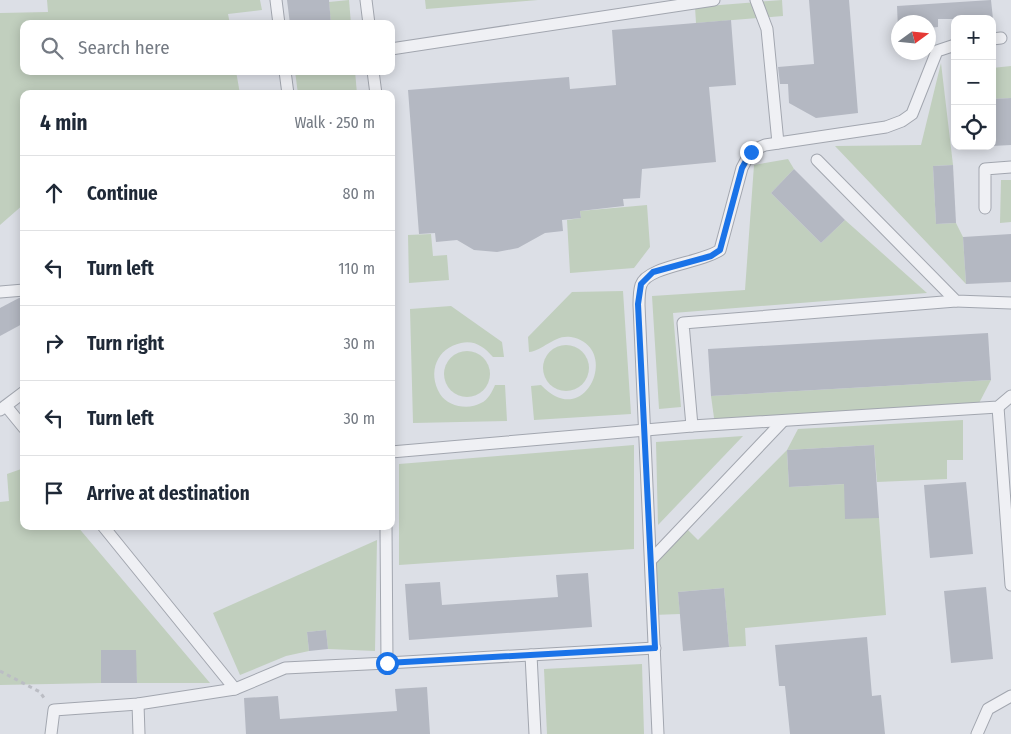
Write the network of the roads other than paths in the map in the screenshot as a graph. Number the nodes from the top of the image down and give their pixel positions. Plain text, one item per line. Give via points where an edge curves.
1 (276, 0) edge
2 (366, 0) edge
3 (714, 0) edge
4 (756, 0) edge
5 (278, 20) edge
6 (368, 20) edge
7 (951, 46) edge
8 (395, 48) edge
9 (286, 75) edge
10 (374, 75) edge
11 (288, 90) edge
12 (375, 90) edge
13 (778, 143) junction
14 (817, 160) dead end
15 (1011, 167) edge
16 (985, 208) dead end
17 (20, 290) edge
18 (0, 292) edge
19 (956, 301) junction
20 (1011, 303) edge
21 (20, 395) edge
22 (1011, 396) edge
23 (998, 407) junction
24 (3, 408) edge
25 (783, 421) junction
26 (20, 424) edge
27 (692, 426) junction
28 (646, 430) junction
29 (395, 452) edge
30 (106, 530) edge
31 (386, 530) edge
32 (651, 560) junction
33 (1011, 585) edge
34 (655, 648) junction
35 (531, 655) junction
36 (387, 663) junction
37 (235, 689) junction
38 (1011, 696) edge
39 (138, 704) junction
40 (51, 734) edge
41 (139, 734) edge
42 (535, 734) edge
43 (658, 734) edge
44 (977, 734) edge

1 - 5 lane
2 - 6 lane
3 - 8 lane
4 - 13 lane via 767,29
7 - 13 lane via 938,51 912,114 902,121
9 - 11 lane
10 - 12 lane
13 - 28 lane via 765,144 751,152 742,168 720,250 711,256 653,272 641,284 638,304
14 - 19 lane
15 - 16 lane via 985,169
17 - 18 lane
19 - 20 lane
19 - 27 lane via 683,323
21 - 24 lane
22 - 23 lane
23 - 25 lane
23 - 33 lane
24 - 26 lane
25 - 27 lane
25 - 32 lane
27 - 28 lane
28 - 29 lane
28 - 32 lane
30 - 37 lane
31 - 36 lane
32 - 34 lane
34 - 35 lane
34 - 43 lane
35 - 36 lane
35 - 42 lane
36 - 37 lane via 285,668
37 - 39 lane
38 - 44 lane via 988,709
39 - 40 lane via 54,710
39 - 41 lane

